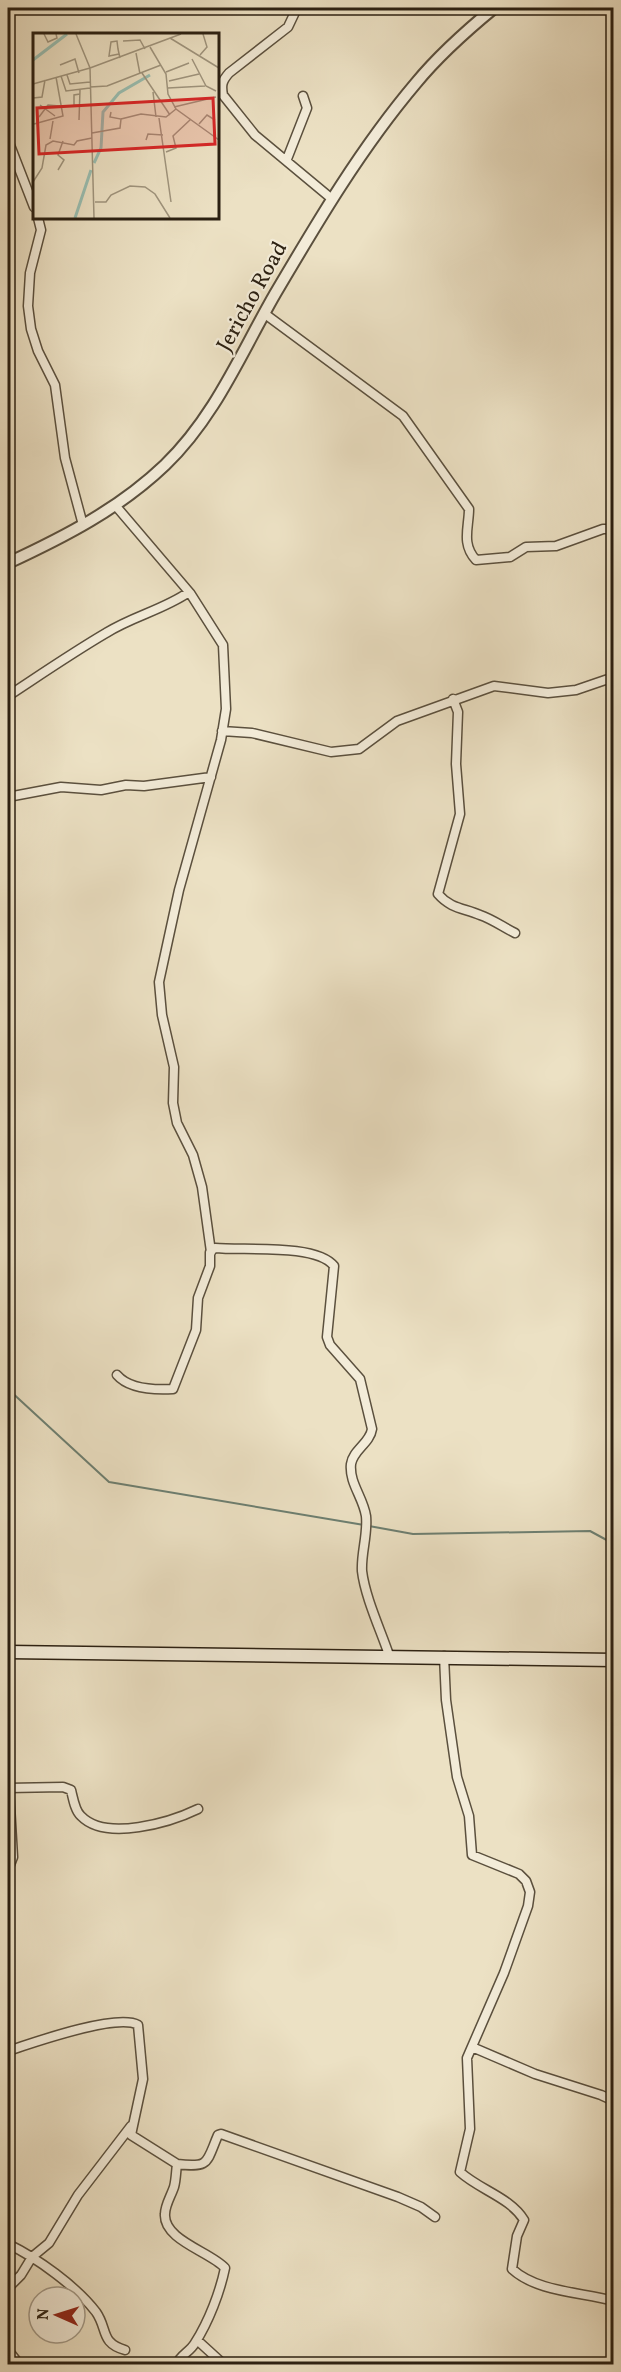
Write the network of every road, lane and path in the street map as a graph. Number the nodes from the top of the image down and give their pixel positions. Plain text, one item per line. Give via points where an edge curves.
1 (297, 8) edge
2 (494, 8) edge
3 (303, 96) dead end
4 (8, 140) edge
5 (287, 159) junction
6 (332, 199) junction
7 (33, 204) edge
8 (38, 219) edge
9 (265, 314) junction
10 (115, 505) junction
11 (83, 525) junction
12 (614, 529) edge
13 (8, 562) edge
14 (189, 592) junction
15 (614, 677) edge
16 (8, 696) edge
17 (453, 699) junction
18 (222, 730) junction
19 (211, 777) junction
20 (8, 798) edge
21 (515, 933) dead end
22 (211, 1252) junction
23 (117, 1375) dead end
24 (8, 1652) edge
25 (389, 1655) junction
26 (444, 1656) junction
27 (614, 1660) edge
28 (8, 1788) edge
29 (198, 1809) dead end
30 (8, 1870) edge
31 (472, 2047) junction
32 (8, 2051) edge
33 (614, 2101) edge
34 (131, 2125) junction
35 (177, 2164) junction
36 (435, 2217) dead end
37 (8, 2244) edge
38 (32, 2257) junction
39 (8, 2288) edge
40 (614, 2301) edge
41 (196, 2340) junction
42 (8, 2350) edge
43 (125, 2350) dead end
44 (19, 2364) edge
45 (177, 2364) edge
46 (230, 2364) edge

1 - 5 street via 288,27 229,73 221,88 255,135
2 - 6 street, Jericho Road via 416,82
3 - 5 street via 307,108
4 - 7 street
5 - 6 street
6 - 9 street, Jericho Road
8 - 11 street via 41,230 30,273 31,329 55,385 65,458
9 - 10 street, Jericho Road via 215,404 192,434 165,465
9 - 12 street via 403,416 469,509 466,536 476,560 510,557 526,547 556,546 603,529
10 - 11 street, Jericho Road
10 - 14 street
11 - 13 street, Jericho Road
14 - 16 street via 170,606 133,618 105,633
14 - 18 street via 223,645 226,709
15 - 17 street via 576,690 548,693 494,686
17 - 18 street via 397,721 359,749 331,752
17 - 21 street via 458,712 456,764 460,814 438,894 460,910 481,915
18 - 19 street
19 - 20 street via 101,790 62,787
19 - 22 street via 179,890 161,966 159,996 172,1047 177,1123 193,1155 202,1187
22 - 23 street via 198,1298 196,1330 173,1389 141,1387 123,1382
22 - 25 street via 215,1248 257,1247 314,1255 334,1266 327,1337 360,1379 370,1417 371,1436 352,1459 351,1469 366,1518 363,1573
24 - 25 main road
25 - 26 main road
26 - 27 main road
26 - 31 street via 451,1736 457,1777 469,1816 472,1855 519,1874 530,1892 504,1973
28 - 29 street via 63,1786 71,1790 79,1815 90,1823 117,1830 177,1819
28 - 30 street via 12,1857
31 - 33 street
31 - 40 street via 467,2058 470,2129 460,2172 483,2190 516,2207 524,2220 512,2269 554,2289
32 - 34 street via 98,2026 130,2021 138,2025 143,2079
34 - 35 street via 131,2135
34 - 38 street via 78,2195 49,2243
35 - 36 street via 201,2166 207,2162 221,2134 398,2197
35 - 41 street via 165,2210 168,2228 225,2268
37 - 38 street
38 - 39 street
38 - 43 street via 97,2314 113,2347
41 - 45 street
41 - 46 street via 220,2361
42 - 44 street

